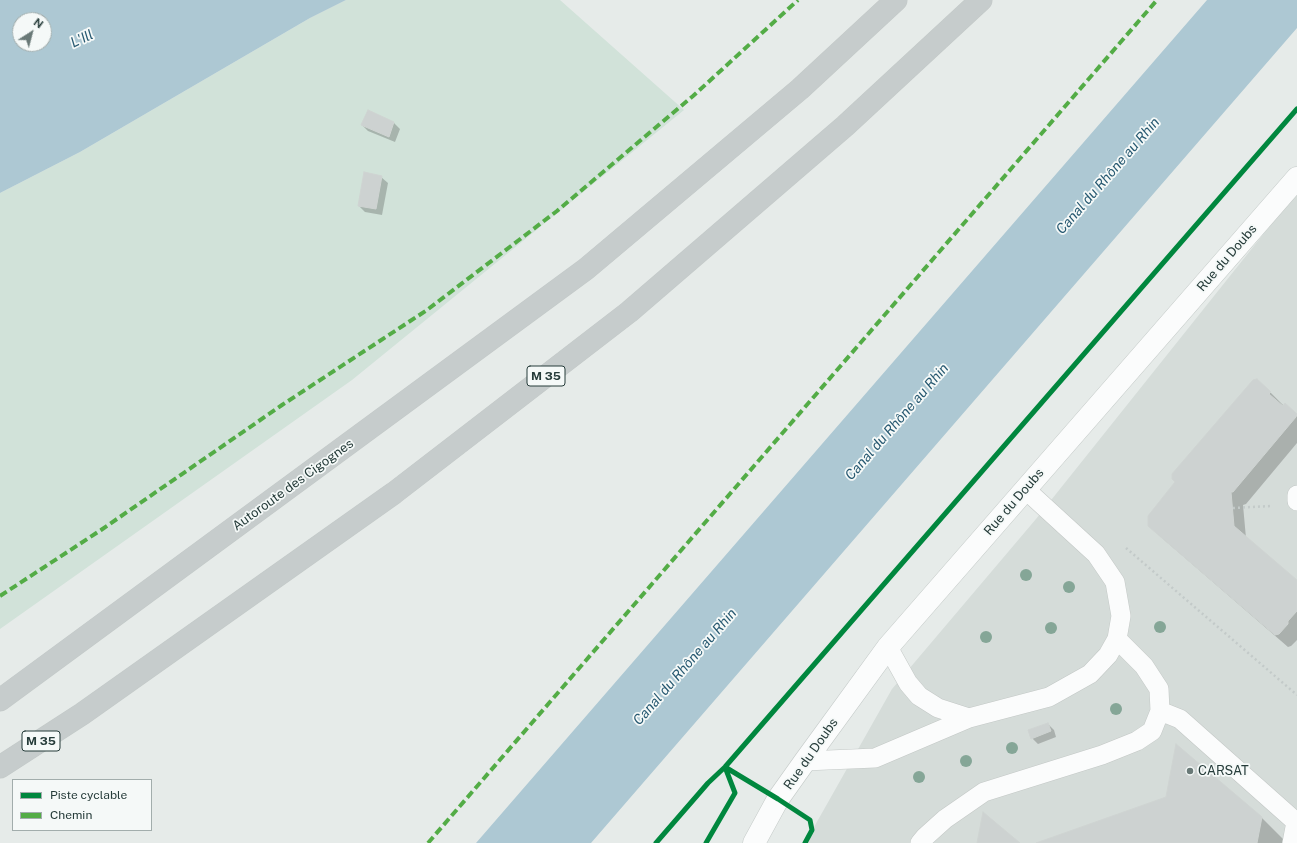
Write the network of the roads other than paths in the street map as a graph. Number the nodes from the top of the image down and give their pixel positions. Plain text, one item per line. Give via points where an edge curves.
1 (896, 0) edge
2 (981, 0) edge
3 (1297, 178) edge
4 (1025, 490) junction
5 (1297, 495) edge
6 (1297, 501) edge
7 (1117, 639) junction
8 (888, 647) junction
9 (0, 700) edge
10 (1160, 711) junction
11 (969, 718) junction
12 (805, 761) junction
13 (0, 767) edge
14 (754, 843) edge
15 (920, 843) edge
16 (1292, 843) edge

1 - 9 highway, Autoroute des Cigognes via 800,89 586,269
2 - 13 highway, M 35 via 845,126 629,312 394,493 82,714
3 - 4 main road, Rue du Doubs
4 - 7 lane via 1096,554 1115,582 1120,616
4 - 8 main road, Rue du Doubs
5 - 6 lane
7 - 10 lane via 1144,666 1159,689
7 - 11 lane via 1108,655 1090,674 1049,697
8 - 11 lane via 908,683 919,696 938,708
8 - 12 main road, Rue du Doubs
10 - 15 lane via 1152,731 1137,741 1102,755 984,792 945,819
10 - 16 lane via 1180,719 1296,822
11 - 12 lane via 875,758
12 - 14 main road, Rue du Doubs via 778,799

